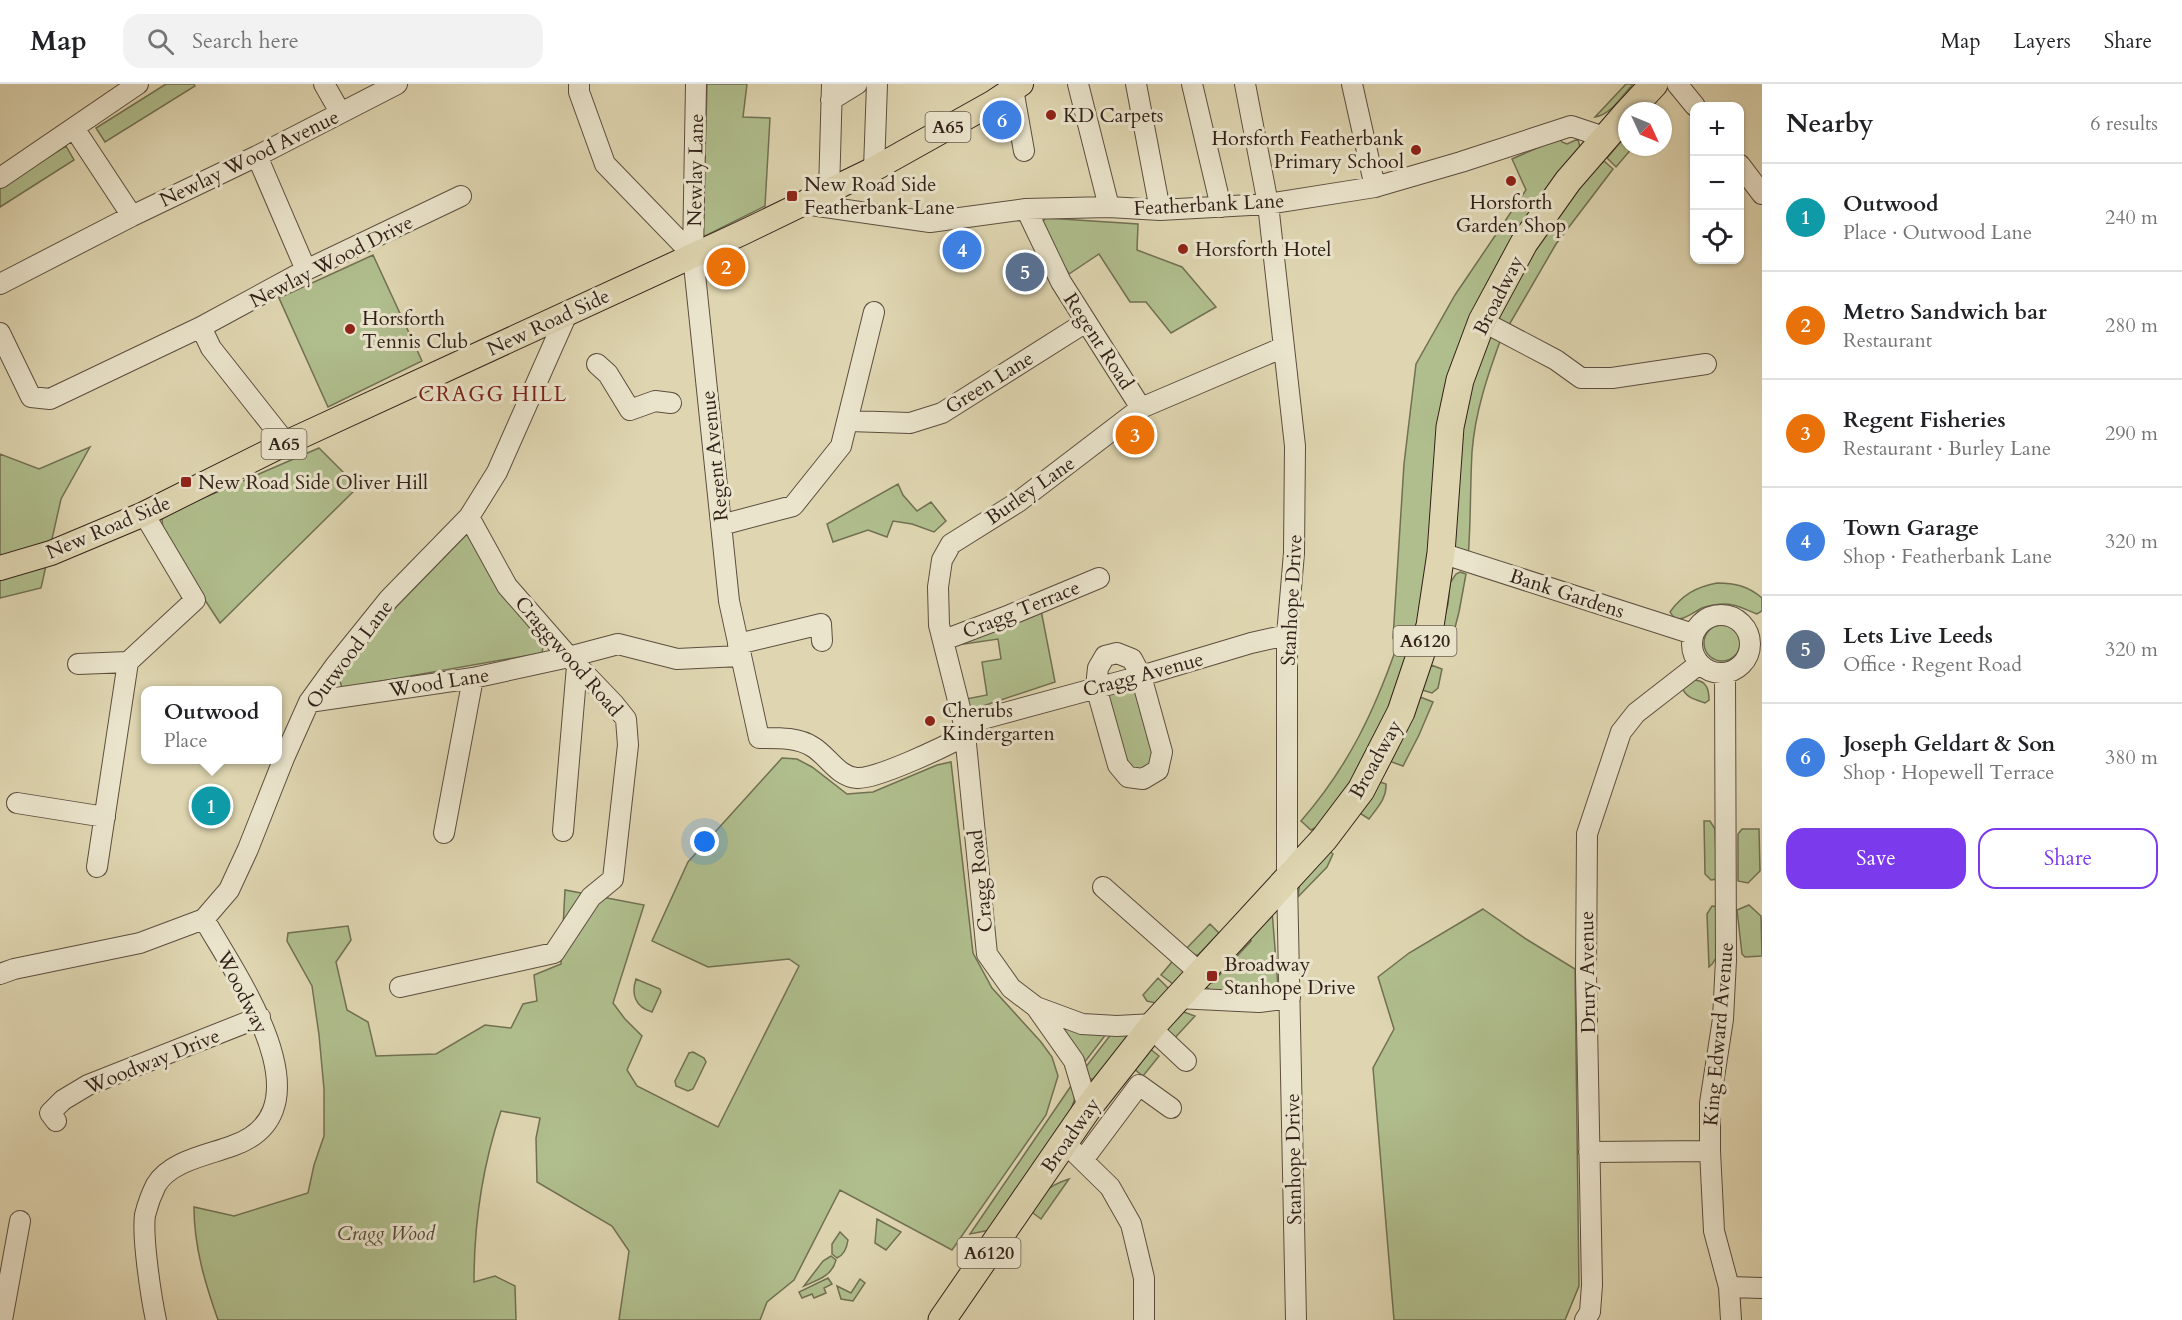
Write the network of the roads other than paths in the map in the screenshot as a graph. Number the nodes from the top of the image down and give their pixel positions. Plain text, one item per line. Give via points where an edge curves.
1 (138, 84) edge
2 (324, 84) edge
3 (397, 84) edge
4 (579, 84) edge
5 (696, 84) edge
6 (857, 84) edge
7 (877, 84) edge
8 (1078, 84) edge
9 (1136, 84) edge
10 (1192, 84) edge
11 (1245, 84) edge
12 (1352, 84) edge
13 (1654, 84) edge
14 (1677, 84) edge
15 (1017, 86) edge
16 (831, 92) edge
17 (1637, 102) edge
18 (1692, 102) edge
19 (340, 112) junction
20 (1618, 122) edge
21 (74, 128) junction
22 (1604, 137) junction
23 (1024, 151) dead end
24 (257, 156) junction
25 (874, 169) junction
26 (1744, 170) edge
27 (0, 178) edge
28 (1375, 187) junction
29 (829, 192) junction
30 (1762, 194) edge
31 (461, 196) dead end
32 (804, 204) junction
33 (1268, 204) junction
34 (1109, 207) junction
35 (1221, 207) junction
36 (1026, 209) junction
37 (1160, 210) junction
38 (132, 216) junction
39 (693, 255) junction
40 (306, 270) junction
41 (0, 284) edge
42 (874, 312) dead end
43 (567, 314) junction
44 (1482, 321) junction
45 (1086, 322) junction
46 (201, 327) junction
47 (0, 333) edge
48 (1284, 347) junction
49 (597, 364) dead end
50 (1706, 364) dead end
51 (671, 403) dead end
52 (1141, 408) junction
53 (849, 421) junction
54 (286, 443) junction
55 (144, 514) junction
56 (469, 517) junction
57 (721, 525) junction
58 (1441, 553) junction
59 (0, 568) edge
60 (1099, 578) dead end
61 (1754, 626) edge
62 (1693, 634) junction
63 (1287, 635) junction
64 (944, 640) junction
65 (822, 641) dead end
66 (739, 650) junction
67 (128, 662) junction
68 (573, 662) junction
69 (78, 664) dead end
70 (1699, 664) junction
71 (1725, 673) junction
72 (1141, 676) junction
73 (473, 678) junction
74 (1096, 687) junction
75 (309, 702) junction
76 (964, 730) junction
77 (282, 763) edge
78 (282, 764) edge
79 (17, 803) dead end
80 (105, 817) junction
81 (563, 831) dead end
82 (444, 833) dead end
83 (97, 867) dead end
84 (1287, 879) junction
85 (1103, 887) dead end
86 (204, 919) junction
87 (1200, 973) junction
88 (0, 974) edge
89 (400, 987) dead end
90 (1177, 998) junction
91 (1290, 998) junction
92 (1036, 1007) junction
93 (260, 1017) junction
94 (1153, 1026) junction
95 (1186, 1061) dead end
96 (1128, 1078) junction
97 (1088, 1108) junction
98 (1172, 1108) dead end
99 (50, 1115) dead end
100 (1074, 1151) junction
101 (1710, 1151) junction
102 (1589, 1152) junction
103 (20, 1221) dead end
104 (1729, 1287) junction
105 (1762, 1288) edge
106 (2, 1320) edge
107 (156, 1320) edge
108 (942, 1320) edge
109 (1143, 1320) edge
110 (1296, 1320) edge
111 (1585, 1320) edge
112 (1731, 1320) edge

1 - 21 street
2 - 19 street
3 - 19 street, Newlay Wood Avenue
4 - 39 street via 605,164
5 - 39 street, Newlay Lane
6 - 16 street
7 - 25 street
8 - 34 street
9 - 37 street
10 - 35 street
11 - 33 street, Stanhope Drive
12 - 28 street
13 - 17 highway, Broadway / A6120
14 - 18 street
15 - 23 street
15 - 25 main road, New Road Side / A65
16 - 29 street
19 - 24 street, Newlay Wood Avenue
20 - 22 highway, Broadway / A6120
21 - 27 street
21 - 38 street
22 - 28 street, Featherbank Lane via 1571,126
22 - 44 highway, Broadway / A6120 via 1524,243
24 - 38 street, Newlay Wood Avenue
24 - 40 street
25 - 29 main road, New Road Side / A65
26 - 30 street
28 - 33 street, Featherbank Lane
29 - 32 main road, New Road Side / A65
31 - 40 street, Newlay Wood Drive
32 - 36 street, Featherbank Lane via 930,222
32 - 39 main road, New Road Side / A65
33 - 35 street, Featherbank Lane
33 - 48 street, Stanhope Drive
34 - 36 street, Featherbank Lane
34 - 37 street, Featherbank Lane
35 - 37 street, Featherbank Lane
36 - 45 street, Regent Road via 1061,282
38 - 41 street, Newlay Wood Avenue
39 - 43 main road, New Road Side / A65
39 - 57 street, Regent Avenue
40 - 46 street, Newlay Wood Drive
42 - 53 street
43 - 54 main road, New Road Side / A65
43 - 56 street, Outwood Lane via 497,472
44 - 50 street via 1553,358 1581,378 1612,378
44 - 58 highway, Broadway / A6120 via 1460,381 1450,428
45 - 52 street, Regent Road
45 - 53 street, Green Lane via 942,413 910,423
46 - 47 street, Newlay Wood Drive via 50,399 31,397
46 - 54 street via 212,348
48 - 52 street, Burley Lane
48 - 63 street, Stanhope Drive via 1295,446 1294,553
49 - 51 street via 608,374 630,410 655,401
52 - 64 street, Burley Lane via 1018,502 951,544 942,560 938,587 939,625
53 - 57 street via 841,446 793,506
54 - 55 main road, New Road Side / A65
55 - 59 main road, New Road Side / A65 via 51,553
55 - 67 street via 195,600
56 - 68 street, Craggwood Road via 507,586
56 - 75 street, Outwood Lane via 389,599
57 - 66 street, Regent Avenue
58 - 62 street, Bank Gardens
58 - 84 highway, Broadway / A6120 via 1431,626 1401,712 1361,790
60 - 64 street, Cragg Terrace
61 - 62 street via 1713,615
61 - 71 street via 1747,657 1742,665
62 - 70 street via 1692,650
63 - 72 street, Cragg Avenue
63 - 84 street, Stanhope Drive
64 - 76 street, Burley Lane
65 - 66 street, Wood Lane via 820,624
66 - 68 street, Wood Lane via 677,659 618,644
66 - 76 street via 759,738 811,745 839,771 856,778 873,776 943,748
67 - 69 street
67 - 80 street
68 - 73 street, Wood Lane
68 - 81 street
68 - 89 street, Craggwood Road via 626,719 628,745 613,879 591,897 554,953
70 - 71 street via 1715,673
70 - 102 street, Drury Avenue via 1636,713 1621,732 1587,834
71 - 101 street, King Edward Avenue via 1726,967 1723,1019 1710,1102
72 - 74 street, Cragg Avenue
72 - 74 street via 1132,659 1117,653 1105,657 1098,668
72 - 74 street via 1162,752 1158,770 1143,779 1128,777 1118,765
73 - 75 street, Wood Lane
73 - 82 street
74 - 76 street, Cragg Avenue
75 - 77 street, Outwood Lane
76 - 92 street, Cragg Road via 987,954 1011,988
78 - 86 street, Outwood Lane via 229,890
79 - 80 street
80 - 83 street
84 - 87 highway, Broadway / A6120
84 - 91 street, Stanhope Drive
85 - 87 street
86 - 88 street, Outwood Lane via 140,943
86 - 93 street, Woodway
87 - 90 highway, Broadway / A6120
90 - 91 street via 1259,1002
90 - 94 highway, Broadway / A6120
91 - 110 street, Stanhope Drive
92 - 94 street, Cragg Road via 1082,1024
92 - 97 street, Cragg Road via 1074,1061
93 - 99 street, Woodway Drive via 88,1085 63,1100
93 - 107 street, Woodway via 278,1083 274,1110 264,1128 242,1143 175,1168 156,1186 145,1215
94 - 95 street
94 - 96 highway, Broadway / A6120
96 - 97 highway, Broadway / A6120
96 - 98 street
96 - 100 street
97 - 100 highway, Broadway / A6120
100 - 108 highway, Broadway / A6120
100 - 109 street via 1110,1187 1131,1224 1144,1278
101 - 102 street
101 - 104 street, King Edward Avenue via 1714,1231
102 - 111 street, Drury Avenue via 1592,1285 1590,1312
103 - 106 street
104 - 105 street
104 - 112 street, King Edward Avenue

